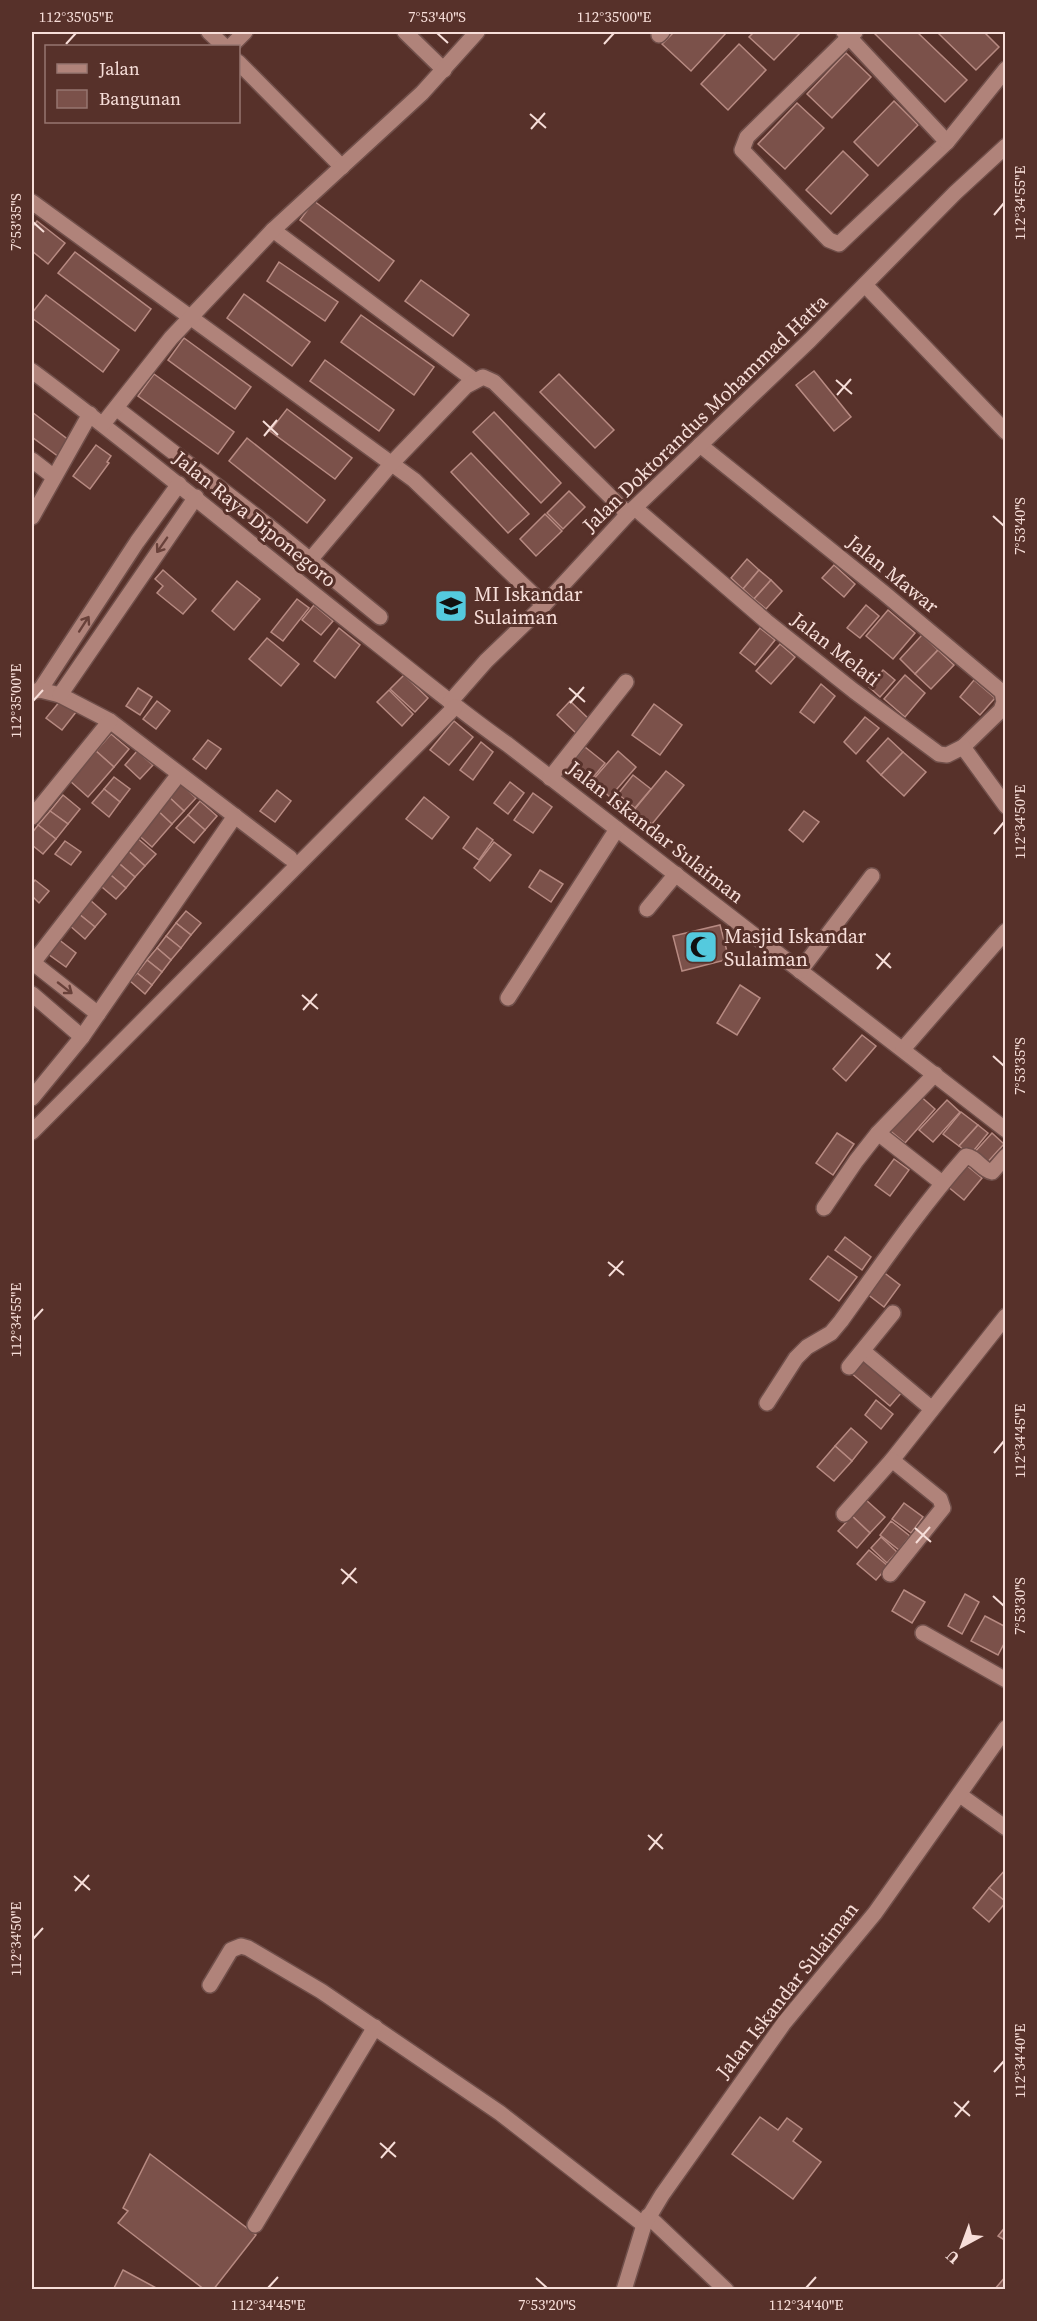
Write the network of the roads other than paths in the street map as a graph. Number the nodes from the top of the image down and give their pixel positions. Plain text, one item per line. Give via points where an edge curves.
1 (209, 32) edge
2 (246, 32) edge
3 (405, 32) edge
4 (477, 32) edge
5 (850, 33) edge
6 (223, 45) edge
7 (232, 45) edge
8 (240, 64) edge
9 (1005, 69) edge
10 (444, 70) junction
11 (947, 142) junction
12 (1005, 146) edge
13 (342, 167) junction
14 (32, 201) edge
15 (273, 230) junction
16 (865, 285) junction
17 (190, 318) junction
18 (32, 371) edge
19 (474, 380) junction
20 (116, 408) junction
21 (90, 414) junction
22 (103, 424) junction
23 (1005, 432) edge
24 (700, 445) junction
25 (32, 460) edge
26 (392, 463) junction
27 (54, 477) junction
28 (179, 484) junction
29 (196, 497) junction
30 (631, 511) junction
31 (32, 517) edge
32 (310, 560) junction
33 (544, 605) junction
34 (380, 617) dead end
35 (61, 659) junction
36 (78, 670) junction
37 (626, 682) dead end
38 (36, 691) edge
39 (60, 695) junction
40 (453, 704) junction
41 (110, 721) junction
42 (963, 747) junction
43 (180, 774) junction
44 (550, 778) junction
45 (1005, 806) edge
46 (235, 816) junction
47 (32, 817) edge
48 (617, 829) junction
49 (290, 858) dead end
50 (676, 874) junction
51 (872, 876) dead end
52 (647, 909) dead end
53 (1005, 931) edge
54 (32, 963) edge
55 (800, 971) junction
56 (32, 994) edge
57 (508, 998) dead end
58 (98, 1014) junction
59 (81, 1038) junction
60 (903, 1049) junction
61 (934, 1074) junction
62 (32, 1098) edge
63 (1005, 1130) edge
64 (32, 1132) edge
65 (878, 1133) junction
66 (1005, 1156) edge
67 (942, 1183) junction
68 (824, 1208) dead end
69 (893, 1313) dead end
70 (1005, 1316) edge
71 (863, 1351) junction
72 (849, 1367) dead end
73 (767, 1403) dead end
74 (932, 1409) junction
75 (892, 1460) junction
76 (844, 1514) dead end
77 (890, 1574) dead end
78 (923, 1633) dead end
79 (1005, 1680) edge
80 (1005, 1728) edge
81 (960, 1795) junction
82 (1005, 1828) edge
83 (210, 1985) dead end
84 (375, 2027) junction
85 (646, 2221) junction
86 (255, 2224) dead end
87 (624, 2289) edge
88 (726, 2289) edge

1 - 6 street
2 - 7 street
3 - 10 street
4 - 10 street
5 - 11 street
5 - 11 street via 747,137 742,150 754,165 829,240 839,244
8 - 13 street
9 - 11 street
10 - 13 street
12 - 16 street, Jalan Doktorandus Mohammad Hatta
13 - 15 street
14 - 17 street
15 - 17 street
15 - 19 street
16 - 23 street
16 - 24 street, Jalan Doktorandus Mohammad Hatta
17 - 20 street
17 - 26 street
18 - 21 street, Jalan Raya Diponegoro
19 - 26 street
19 - 30 street via 483,377 494,382
20 - 22 street
20 - 32 street
21 - 22 street, Jalan Raya Diponegoro
21 - 27 street
22 - 28 street, Jalan Raya Diponegoro
24 - 30 street, Jalan Doktorandus Mohammad Hatta
24 - 42 street, Jalan Mawar via 1002,692 1001,710
25 - 27 street
26 - 32 street
26 - 33 street
27 - 31 street
28 - 29 street, Jalan Raya Diponegoro
35 -> 28 street
29 -> 36 street
29 - 40 street, Jalan Raya Diponegoro
30 - 33 street, Jalan Doktorandus Mohammad Hatta
30 - 42 street, Jalan Melati via 854,691 939,754 947,755
32 - 34 street
33 - 40 street, Jalan Doktorandus Mohammad Hatta via 486,661
35 - 36 street
35 - 38 street
36 - 39 street
37 - 44 street
38 - 39 street
39 - 41 street
40 - 44 street, Jalan Iskandar Sulaiman
40 - 64 street, Jalan Doktorandus Mohammad Hatta
41 - 43 street
41 - 47 street
42 - 45 street
43 - 46 street
43 - 54 street
44 - 48 street, Jalan Iskandar Sulaiman
46 - 49 street
46 - 58 street
48 - 50 street, Jalan Iskandar Sulaiman
48 - 57 street
50 - 52 street
50 - 55 street, Jalan Iskandar Sulaiman
51 - 55 street
53 - 60 street
54 -> 58 street
55 - 60 street, Jalan Iskandar Sulaiman
56 - 59 street
58 - 59 street
59 - 62 street
60 - 61 street, Jalan Iskandar Sulaiman
61 - 63 street, Jalan Iskandar Sulaiman
61 - 65 street
65 - 67 street
65 - 68 street
66 - 67 street via 988,1172 968,1155
67 - 73 street via 842,1321 796,1359
69 - 71 street
70 - 74 street
71 - 72 street
71 - 74 street
74 - 75 street
75 - 76 street
75 - 77 street via 940,1498 943,1508
78 - 79 street
80 - 81 street, Jalan Iskandar Sulaiman
81 - 82 street
81 - 85 street, Jalan Iskandar Sulaiman via 875,1913 784,2023
83 - 84 street via 231,1950 241,1946
84 - 85 street
84 - 86 street
85 - 87 street, Jalan Iskandar Sulaiman
85 - 88 street

